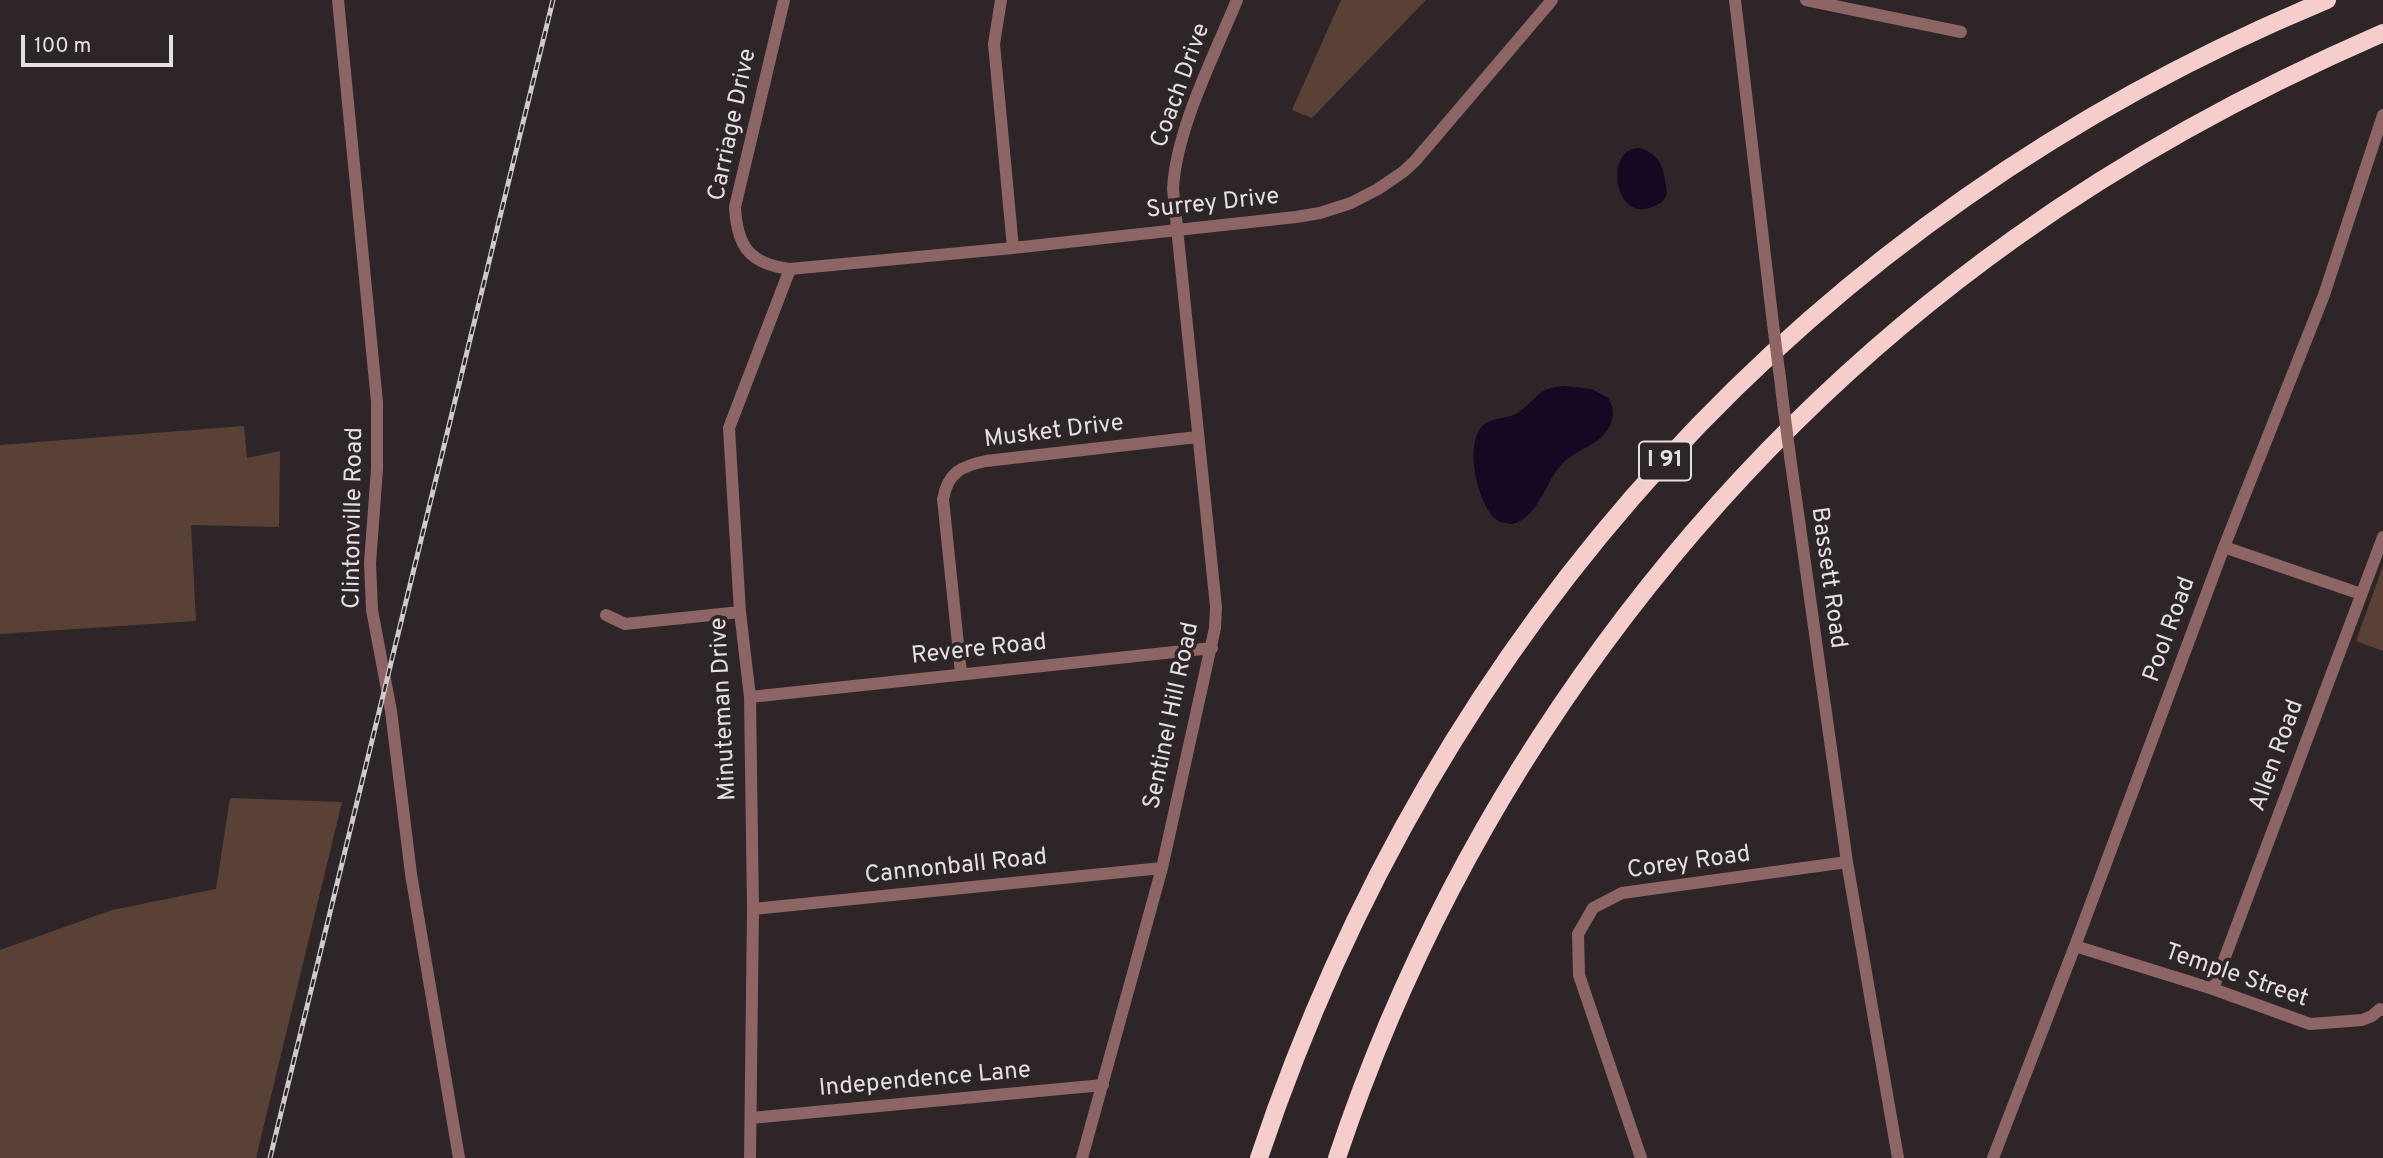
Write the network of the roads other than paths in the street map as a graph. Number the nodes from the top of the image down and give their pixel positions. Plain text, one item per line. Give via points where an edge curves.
1 (338, 0) edge
2 (784, 0) edge
3 (1001, 0) edge
4 (1237, 0) edge
5 (1552, 0) edge
6 (1735, 0) edge
7 (1806, 0) edge
8 (2327, 0) edge
9 (1961, 32) dead end
10 (2383, 33) edge
11 (2383, 115) edge
12 (2379, 143) edge
13 (1176, 230) junction
14 (1013, 248) junction
15 (790, 270) junction
16 (1197, 437) junction
17 (2383, 537) edge
18 (2224, 547) junction
19 (2361, 594) junction
20 (740, 612) junction
21 (606, 615) dead end
22 (1212, 648) junction
23 (961, 673) junction
24 (750, 697) junction
25 (1847, 862) junction
26 (1162, 868) junction
27 (753, 909) junction
28 (2075, 946) junction
29 (2213, 989) junction
30 (2382, 1006) edge
31 (1103, 1085) junction
32 (751, 1118) junction
33 (459, 1158) edge
34 (750, 1158) edge
35 (1082, 1158) edge
36 (1259, 1158) edge
37 (1337, 1158) edge
38 (1641, 1158) edge
39 (1898, 1158) edge
40 (1993, 1158) edge

1 - 33 street, Clintonville Road via 377,402 372,610
2 - 15 street, Carriage Drive via 735,207 738,233 751,255 761,263
3 - 14 street via 994,44
4 - 13 street, Coach Drive via 1177,154 1173,189
5 - 13 street, Surrey Drive via 1416,161 1378,189 1320,213
6 - 25 street, Bassett Road, bridge via 1783,403
7 - 9 street
8 - 36 highway, I 91 via 2145,85 1955,204 1781,344 1654,473 1534,620 1486,687 1418,798 1337,957
10 - 37 highway, I 91 via 2216,113 2036,224 1869,355 1745,475 1598,652 1516,776 1409,974
11 - 12 street, Pool Road
12 - 18 street, Pool Road
13 - 14 street, Surrey Drive
13 - 16 street, Sentinel Hill Road
14 - 15 street, Surrey Drive
15 - 20 street, Minuteman Drive via 729,428
16 - 22 street, Sentinel Hill Road via 1216,607
16 - 23 street, Musket Drive via 986,461 960,469 945,486 943,499
17 - 19 street, Allen Road
18 - 19 street
18 - 28 street, Pool Road
19 - 29 street, Allen Road
20 - 21 street via 625,624
20 - 24 street, Minuteman Drive
22 - 23 street, Revere Road
22 - 26 street, Sentinel Hill Road
23 - 24 street, Revere Road
24 - 27 street, Minuteman Drive
25 - 38 street, Corey Road via 1622,893 1593,908 1578,934 1579,975
25 - 39 street, Bassett Road
26 - 27 street, Cannonball Road
26 - 31 street, Sentinel Hill Road
27 - 32 street, Minuteman Drive
28 - 29 street, Temple Street
28 - 40 street, Pool Road
29 - 30 street, Temple Street via 2310,1024 2362,1020
31 - 32 street, Independence Lane
31 - 35 street, Sentinel Hill Road
32 - 34 street, Minuteman Drive

